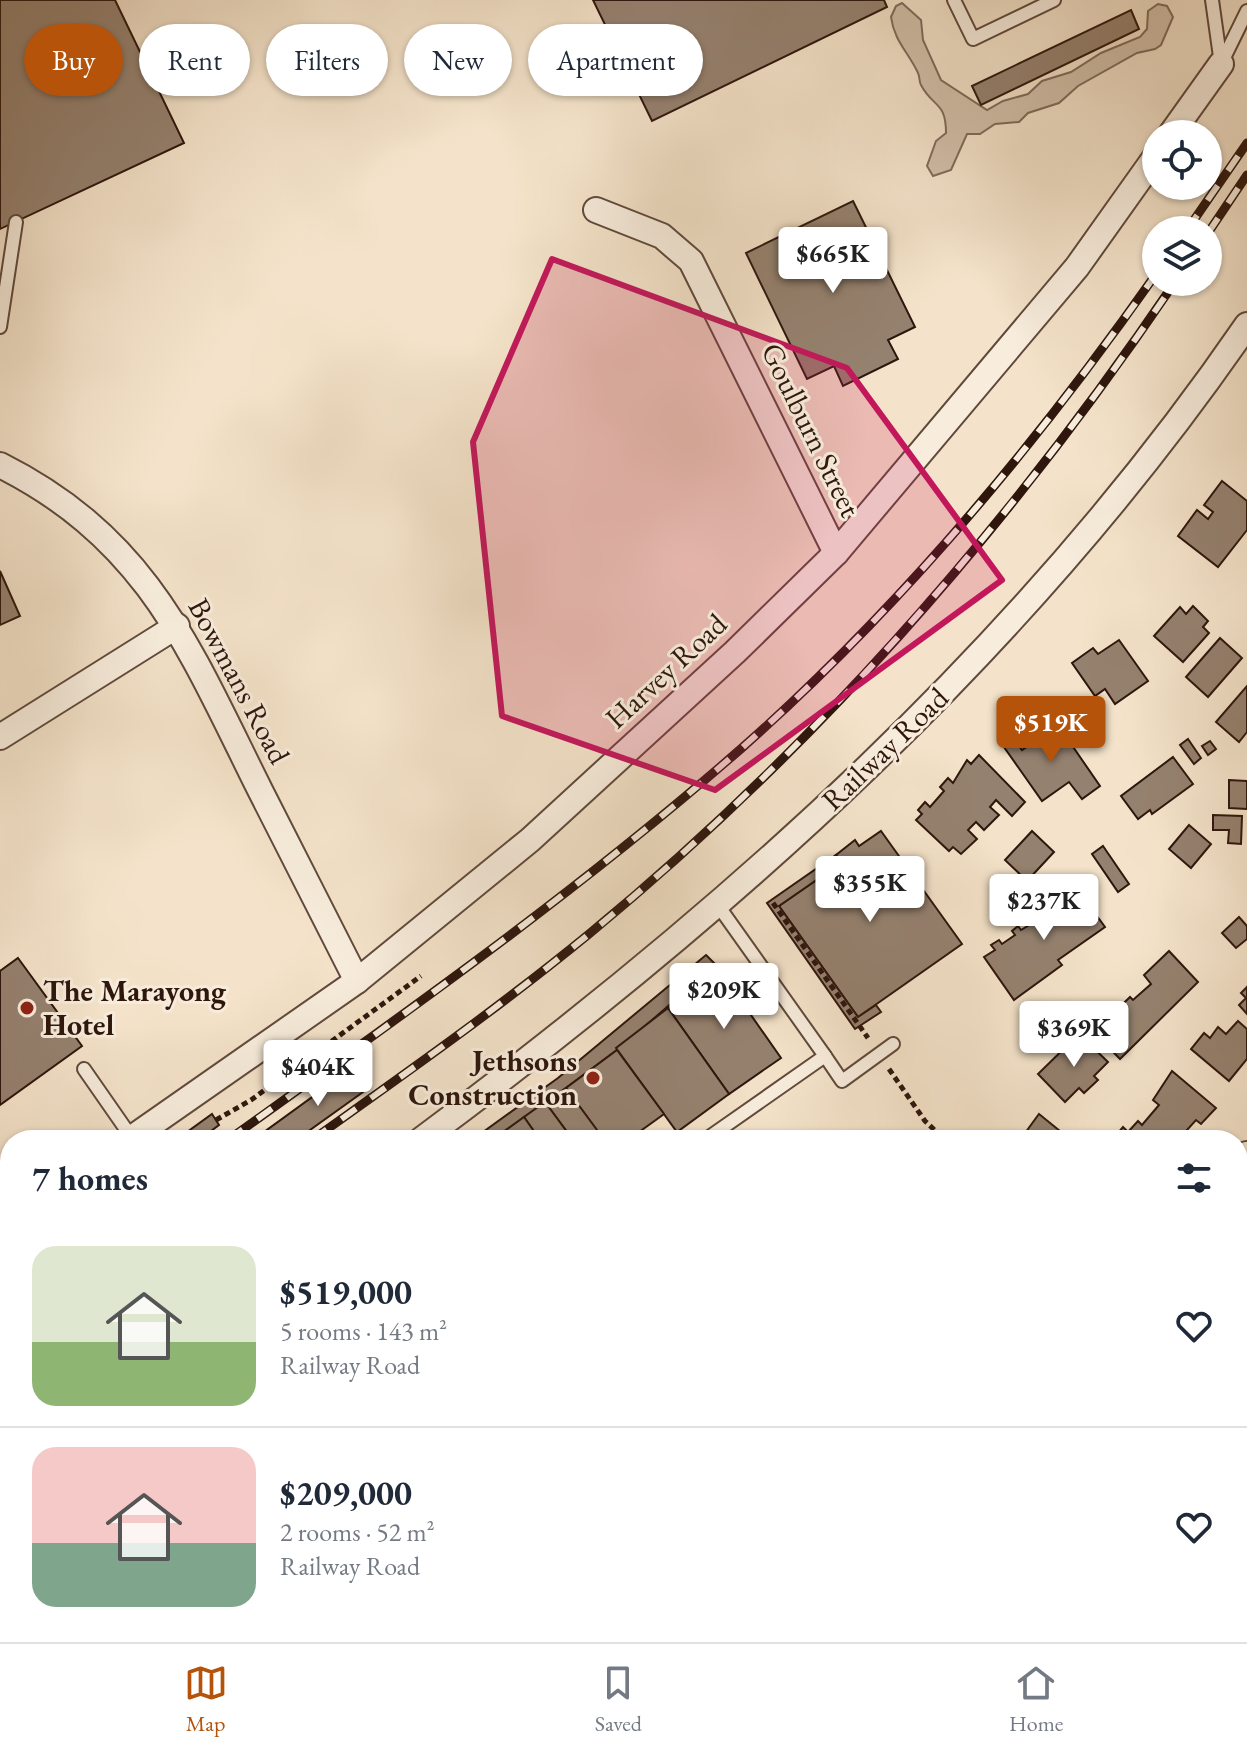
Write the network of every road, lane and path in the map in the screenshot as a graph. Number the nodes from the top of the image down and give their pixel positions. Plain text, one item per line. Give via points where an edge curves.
1 (954, 0) edge
2 (1054, 0) edge
3 (1212, 0) edge
4 (1247, 11) edge
5 (1221, 64) junction
6 (1181, 120) edge
7 (1142, 176) edge
8 (596, 210) dead end
9 (16, 222) dead end
10 (1247, 325) edge
11 (0, 327) edge
12 (0, 465) edge
13 (836, 553) junction
14 (177, 626) junction
15 (0, 737) edge
16 (773, 903) dead end
17 (717, 904) junction
18 (421, 976) dead end
19 (357, 981) junction
20 (893, 1044) dead end
21 (879, 1054) junction
22 (825, 1056) junction
23 (84, 1069) dead end
24 (216, 1120) dead end
25 (124, 1130) edge
26 (143, 1130) edge
27 (434, 1130) edge
28 (719, 1130) edge
29 (934, 1130) edge

1 - 2 lane via 973,39
3 - 5 lane
4 - 5 lane
5 - 6 street
7 - 13 street, Harvey Road via 1077,267
8 - 13 street, Goulburn Street via 662,236 691,261
9 - 11 lane
10 - 17 street, Railway Road via 1170,434 951,687
12 - 14 street, Bowmans Road via 91,523 125,555
13 - 19 street, Harvey Road via 530,840
14 - 15 street
14 - 19 street, Bowmans Road
16 - 21 path
17 - 22 lane
17 - 27 street, Railway Road via 608,997
18 - 24 path
19 - 26 street, Harvey Road
20 - 21 lane
21 - 22 lane via 842,1081
21 - 29 path
22 - 28 lane
23 - 25 lane

